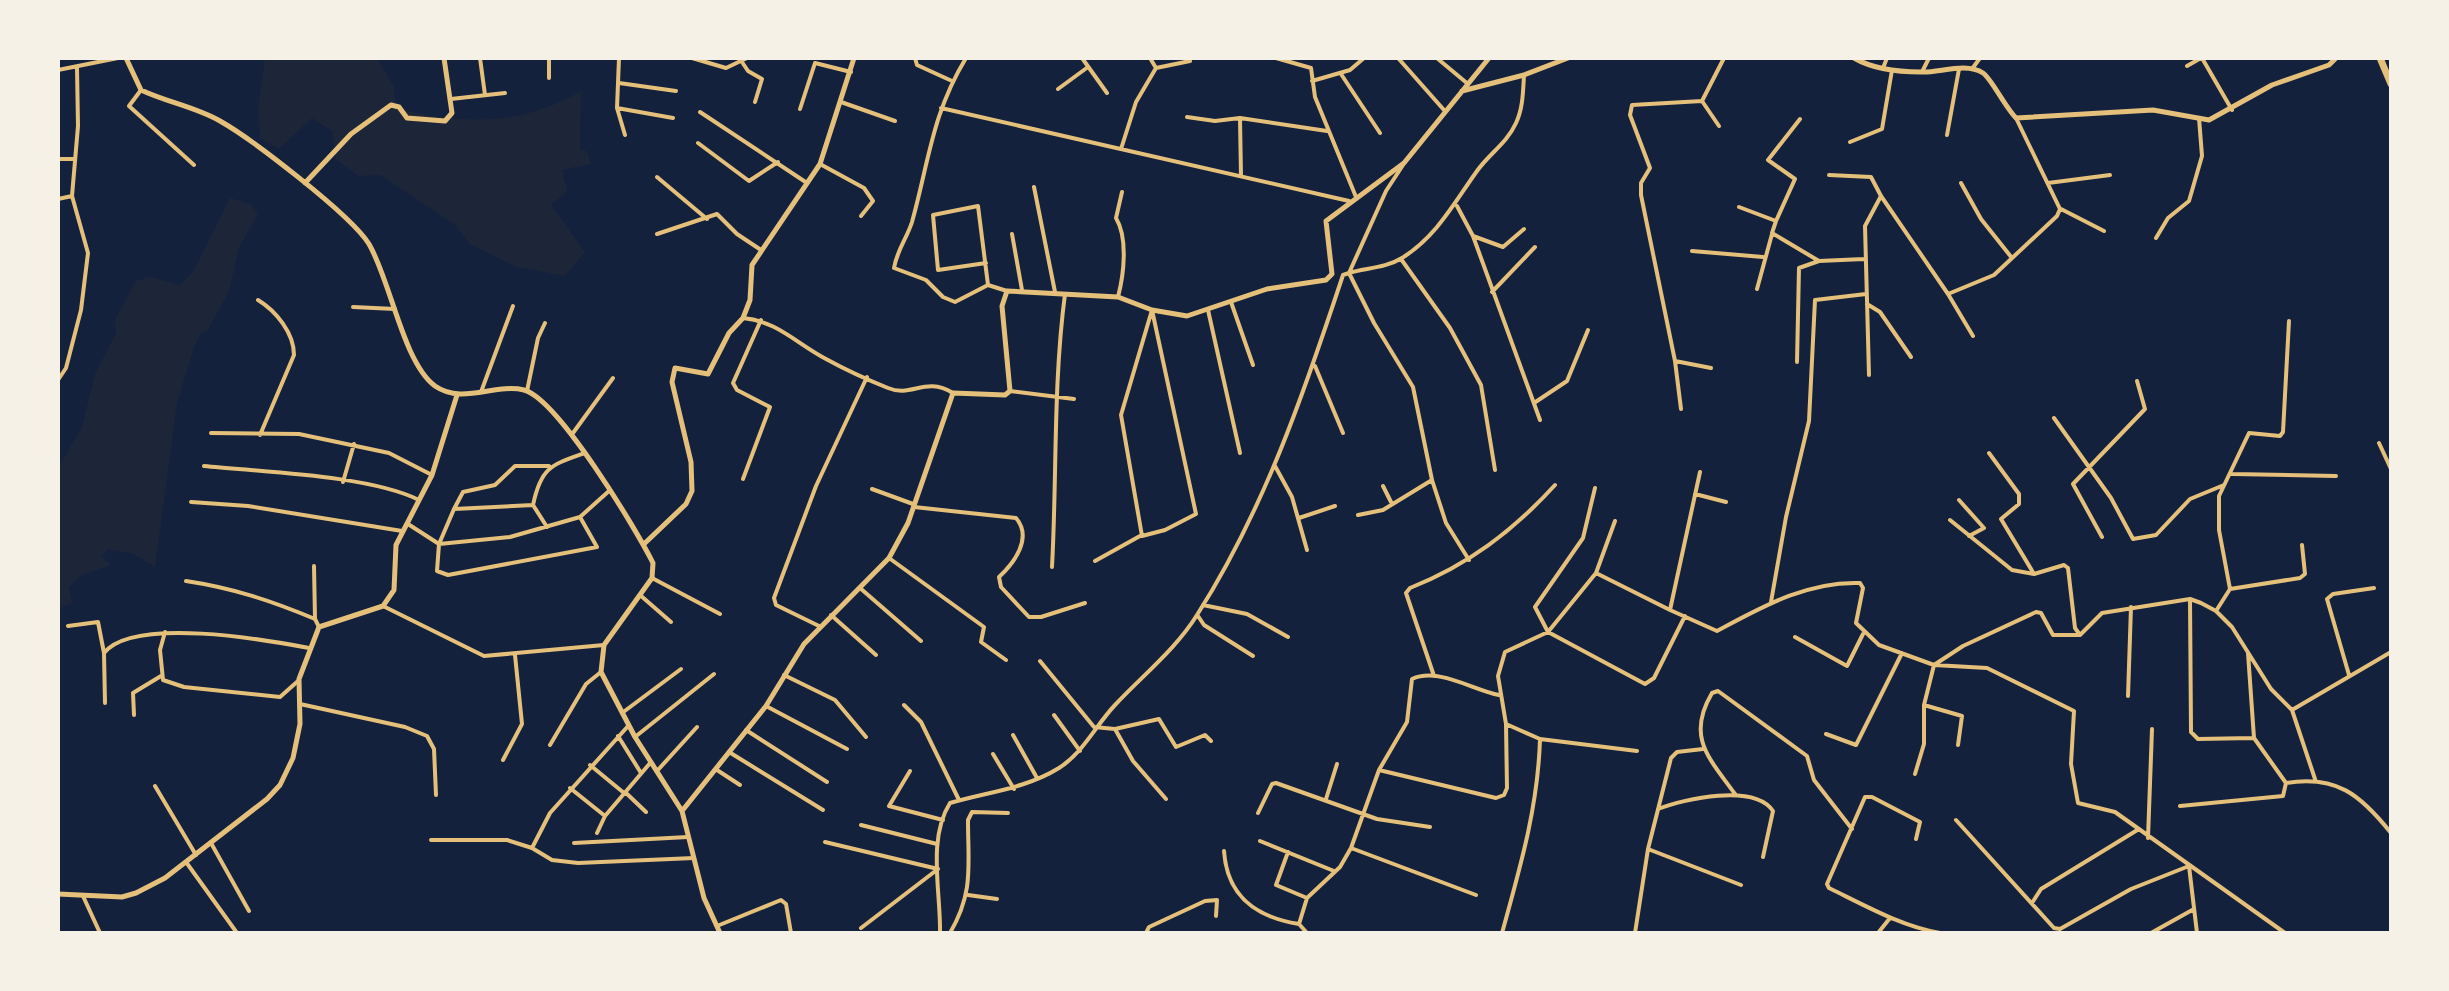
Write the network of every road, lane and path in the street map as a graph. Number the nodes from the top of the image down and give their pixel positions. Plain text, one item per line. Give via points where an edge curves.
1 (118, 58) edge
2 (126, 58) edge
3 (444, 58) edge
4 (480, 58) edge
5 (549, 58) edge
6 (619, 58) edge
7 (692, 58) edge
8 (854, 58) edge
9 (915, 58) edge
10 (966, 58) edge
11 (1082, 58) edge
12 (1150, 58) edge
13 (1276, 58) edge
14 (1364, 58) edge
15 (1398, 58) edge
16 (1489, 58) edge
17 (1568, 58) edge
18 (1724, 58) edge
19 (1854, 58) edge
20 (1887, 58) edge
21 (1929, 58) edge
22 (1980, 58) edge
23 (2201, 58) edge
24 (2336, 58) edge
25 (2380, 58) edge
26 (1438, 59) edge
27 (745, 60) edge
28 (1864, 60) edge
29 (1190, 61) dead end
30 (2187, 66) dead end
31 (1088, 67) junction
32 (77, 68) junction
33 (1156, 68) junction
34 (1883, 68) junction
35 (1959, 69) junction
36 (1972, 69) junction
37 (58, 70) edge
38 (1892, 70) junction
39 (851, 72) junction
40 (1922, 72) junction
41 (1341, 74) junction
42 (1524, 75) junction
43 (549, 78) dead end
44 (952, 81) junction
45 (1312, 81) junction
46 (618, 83) junction
47 (1468, 84) junction
48 (2391, 84) edge
49 (1058, 89) dead end
50 (141, 90) junction
51 (676, 91) dead end
52 (1462, 91) junction
53 (505, 93) dead end
54 (1107, 93) dead end
55 (485, 95) junction
56 (451, 99) junction
57 (1702, 101) junction
58 (755, 102) dead end
59 (841, 102) junction
60 (617, 108) junction
61 (941, 108) junction
62 (800, 109) dead end
63 (1444, 110) junction
64 (2232, 110) junction
65 (700, 112) dead end
66 (1187, 117) dead end
67 (673, 118) dead end
68 (1240, 118) junction
69 (2016, 118) junction
70 (2199, 118) junction
71 (1800, 119) dead end
72 (895, 121) dead end
73 (1719, 126) dead end
74 (1328, 131) junction
75 (1380, 133) dead end
76 (625, 135) dead end
77 (1947, 135) dead end
78 (1850, 142) dead end
79 (698, 143) dead end
80 (1121, 149) junction
81 (58, 159) edge
82 (74, 159) junction
83 (778, 162) junction
84 (1404, 163) junction
85 (820, 164) junction
86 (194, 165) dead end
87 (1829, 175) dead end
88 (2110, 175) dead end
89 (1241, 176) junction
90 (657, 177) dead end
91 (305, 183) junction
92 (807, 183) junction
93 (1961, 183) dead end
94 (2048, 183) junction
95 (1034, 187) dead end
96 (1122, 192) dead end
97 (72, 196) junction
98 (1881, 196) junction
99 (1356, 197) junction
100 (58, 199) edge
101 (1349, 201) junction
102 (1457, 205) junction
103 (1739, 207) dead end
104 (2060, 209) junction
105 (861, 216) dead end
106 (707, 219) junction
107 (1776, 221) junction
108 (1524, 229) dead end
109 (2104, 231) dead end
110 (1772, 233) junction
111 (657, 234) dead end
112 (1012, 234) dead end
113 (1473, 236) junction
114 (2156, 238) dead end
115 (1535, 247) dead end
116 (761, 250) junction
117 (1692, 251) dead end
118 (1763, 257) junction
119 (2012, 258) junction
120 (1401, 259) junction
121 (1864, 259) junction
122 (1819, 261) junction
123 (986, 263) junction
124 (1332, 274) junction
125 (1346, 274) junction
126 (988, 285) junction
127 (1757, 289) dead end
128 (1022, 290) junction
129 (1007, 291) junction
130 (1055, 292) junction
131 (1492, 292) junction
132 (1066, 293) junction
133 (1866, 294) junction
134 (1948, 294) junction
135 (1118, 297) junction
136 (258, 300) dead end
137 (1231, 302) junction
138 (1867, 304) junction
139 (513, 306) dead end
140 (353, 307) dead end
141 (397, 309) junction
142 (1152, 310) junction
143 (1208, 310) junction
144 (743, 318) junction
145 (761, 320) junction
146 (2289, 321) dead end
147 (545, 323) dead end
148 (1588, 330) dead end
149 (1973, 336) dead end
150 (1911, 357) dead end
151 (1675, 361) junction
152 (1797, 362) dead end
153 (1314, 364) junction
154 (1253, 365) dead end
155 (1711, 368) dead end
156 (1869, 375) dead end
157 (867, 377) junction
158 (613, 378) dead end
159 (58, 380) edge
160 (2137, 381) dead end
161 (527, 391) junction
162 (1010, 391) junction
163 (481, 392) junction
164 (953, 393) junction
165 (457, 395) junction
166 (1058, 395) junction
167 (1074, 399) dead end
168 (1534, 403) junction
169 (1681, 409) dead end
170 (2054, 418) dead end
171 (1540, 420) dead end
172 (211, 433) dead end
173 (573, 433) junction
174 (1343, 433) dead end
175 (260, 435) junction
176 (2379, 443) dead end
177 (354, 444) junction
178 (586, 453) junction
179 (1240, 453) dead end
180 (1989, 453) dead end
181 (1274, 465) junction
182 (204, 466) dead end
183 (549, 466) junction
184 (2089, 467) junction
185 (2391, 469) edge
186 (1495, 470) dead end
187 (1700, 472) dead end
188 (2232, 474) junction
189 (432, 475) junction
190 (2336, 476) dead end
191 (743, 479) dead end
192 (1432, 480) junction
193 (343, 482) junction
194 (1555, 485) dead end
195 (2224, 485) junction
196 (1383, 486) dead end
197 (1595, 488) dead end
198 (872, 489) dead end
199 (609, 491) junction
200 (1695, 494) junction
201 (419, 500) junction
202 (1959, 500) dead end
203 (191, 502) dead end
204 (1726, 502) dead end
205 (1392, 504) junction
206 (533, 505) junction
207 (913, 505) junction
208 (1335, 506) dead end
209 (454, 509) junction
210 (1358, 515) dead end
211 (580, 517) junction
212 (1299, 518) junction
213 (1950, 520) dead end
214 (1615, 521) dead end
215 (406, 522) junction
216 (547, 527) junction
217 (402, 531) junction
218 (1140, 536) junction
219 (1969, 536) junction
220 (2102, 537) dead end
221 (439, 544) junction
222 (644, 544) junction
223 (2302, 545) dead end
224 (1307, 550) dead end
225 (889, 558) junction
226 (1469, 560) junction
227 (1095, 561) dead end
228 (314, 566) dead end
229 (1052, 567) dead end
230 (1596, 573) junction
231 (2034, 574) junction
232 (652, 578) junction
233 (186, 581) dead end
234 (860, 588) junction
235 (2374, 588) dead end
236 (2230, 589) junction
237 (640, 595) junction
238 (2190, 599) junction
239 (1771, 602) junction
240 (1085, 603) dead end
241 (1203, 605) junction
242 (383, 606) junction
243 (2131, 607) junction
244 (1670, 610) junction
245 (2216, 611) junction
246 (720, 614) dead end
247 (831, 615) junction
248 (1198, 615) junction
249 (1685, 616) junction
250 (315, 619) junction
251 (671, 622) dead end
252 (68, 626) dead end
253 (819, 626) junction
254 (319, 627) junction
255 (165, 632) junction
256 (1548, 632) junction
257 (1864, 633) junction
258 (2080, 635) junction
259 (1288, 637) dead end
260 (1795, 637) dead end
261 (921, 641) dead end
262 (604, 645) junction
263 (309, 648) junction
264 (2248, 652) junction
265 (2391, 652) edge
266 (104, 653) junction
267 (1902, 653) junction
268 (515, 655) junction
269 (876, 655) dead end
270 (1253, 656) dead end
271 (1006, 660) dead end
272 (1040, 661) dead end
273 (1934, 665) junction
274 (681, 669) dead end
275 (601, 672) junction
276 (714, 674) dead end
277 (784, 675) junction
278 (2349, 675) junction
279 (161, 676) junction
280 (1434, 676) junction
281 (299, 679) junction
282 (1499, 695) junction
283 (2128, 696) dead end
284 (105, 703) dead end
285 (300, 704) junction
286 (904, 705) dead end
287 (1924, 705) junction
288 (766, 706) junction
289 (2292, 710) junction
290 (622, 713) junction
291 (134, 715) dead end
292 (1054, 715) dead end
293 (1506, 724) junction
294 (629, 725) junction
295 (697, 727) dead end
296 (1094, 727) junction
297 (1115, 729) junction
298 (2152, 729) dead end
299 (746, 730) junction
300 (1826, 734) dead end
301 (1013, 735) dead end
302 (618, 736) junction
303 (635, 737) junction
304 (866, 737) dead end
305 (2254, 738) junction
306 (1540, 739) junction
307 (1211, 741) dead end
308 (550, 745) dead end
309 (1958, 745) dead end
310 (847, 749) dead end
311 (1703, 749) junction
312 (728, 751) junction
313 (1080, 751) junction
314 (1637, 751) dead end
315 (993, 754) dead end
316 (503, 760) dead end
317 (651, 762) junction
318 (1337, 764) dead end
319 (590, 765) junction
320 (717, 770) junction
321 (1379, 770) junction
322 (657, 771) junction
323 (910, 771) dead end
324 (641, 773) junction
325 (1915, 774) dead end
326 (1037, 779) junction
327 (2315, 779) junction
328 (827, 782) dead end
329 (2286, 783) junction
330 (740, 785) dead end
331 (155, 786) dead end
332 (570, 788) junction
333 (1014, 789) junction
334 (625, 792) junction
335 (1735, 794) junction
336 (436, 795) dead end
337 (1166, 799) dead end
338 (1326, 799) junction
339 (959, 800) junction
340 (2180, 806) dead end
341 (1658, 809) junction
342 (823, 810) dead end
343 (682, 811) junction
344 (646, 812) dead end
345 (1008, 813) dead end
346 (1258, 813) dead end
347 (1363, 813) junction
348 (605, 816) junction
349 (943, 820) junction
350 (1956, 820) dead end
351 (861, 825) dead end
352 (1430, 827) dead end
353 (1852, 829) junction
354 (2139, 829) junction
355 (597, 833) dead end
356 (2391, 833) edge
357 (690, 837) junction
358 (2148, 838) junction
359 (1916, 839) dead end
360 (431, 840) dead end
361 (1260, 841) dead end
362 (825, 842) dead end
363 (211, 843) junction
364 (574, 843) dead end
365 (937, 844) junction
366 (532, 848) junction
367 (1351, 848) junction
368 (1648, 849) junction
369 (1224, 851) dead end
370 (1288, 852) junction
371 (196, 855) junction
372 (1763, 857) dead end
373 (694, 858) junction
374 (186, 862) junction
375 (2189, 866) junction
376 (938, 869) junction
377 (1334, 871) junction
378 (1741, 885) dead end
379 (58, 894) edge
380 (968, 895) junction
381 (1476, 895) dead end
382 (83, 896) junction
383 (1307, 898) junction
384 (997, 899) dead end
385 (2032, 903) junction
386 (2194, 909) junction
387 (249, 911) dead end
388 (1216, 916) dead end
389 (1890, 918) junction
390 (1299, 924) junction
391 (717, 926) junction
392 (861, 928) dead end
393 (1916, 931) edge
394 (100, 933) edge
395 (237, 933) edge
396 (720, 933) edge
397 (791, 933) edge
398 (940, 933) edge
399 (950, 933) edge
400 (1146, 933) edge
401 (1307, 933) edge
402 (1502, 933) edge
403 (1635, 933) edge
404 (1878, 933) edge
405 (1940, 933) edge
406 (2151, 933) edge
407 (2197, 933) edge
408 (2285, 933) edge

1 - 32 street
2 - 50 street
3 - 56 street
4 - 55 street
5 - 43 street
6 - 46 street
7 - 27 street via 726,68
8 - 39 street
9 - 44 street via 917,65
10 - 44 street
11 - 31 street
12 - 33 street
13 - 45 street via 1311,68
14 - 41 street
15 - 63 street
16 - 47 street
17 - 42 street
18 - 57 street
19 - 28 street
20 - 34 street
21 - 40 street
22 - 36 street
23 - 30 street
23 - 64 street
24 - 64 street via 2272,85
25 - 48 main road
26 - 47 street
27 - 58 street via 748,71 762,79
28 - 34 street
29 - 33 street
31 - 49 street
31 - 54 street
32 - 37 street
32 - 82 street
33 - 80 street via 1136,102
34 - 38 street
35 - 36 street
35 - 40 street
35 - 77 street
36 - 69 street via 1987,77
38 - 40 street
38 - 78 street via 1882,129
39 - 59 street
39 - 62 street via 815,63
41 - 45 street
41 - 75 street
42 - 52 street
42 - 102 street via 1515,125 1478,169
44 - 61 street
45 - 74 street
46 - 51 street
46 - 60 street
47 - 52 street
50 - 86 street via 129,106
50 - 91 street via 219,120
52 - 63 street
53 - 55 street
55 - 56 street
56 - 91 street via 452,113 445,121 407,118 391,105 351,134
57 - 73 street
57 - 151 street via 1642,103 1632,105 1630,115 1650,168 1641,195
59 - 72 street
59 - 85 street
60 - 67 street
60 - 76 street
61 - 80 street
61 - 126 street via 911,225 894,268 926,280 955,302
63 - 84 street
64 - 70 street via 2215,119
65 - 83 street
66 - 68 street
68 - 74 street
68 - 89 street
69 - 70 street via 2143,110
69 - 94 street
70 - 114 street via 2202,156 2189,201 2168,218
71 - 107 street via 1768,160 1795,179
74 - 99 street
79 - 83 street via 749,181
80 - 89 street
81 - 82 street
82 - 97 street
83 - 92 street
84 - 99 street
84 - 125 street
85 - 92 street
85 - 105 street via 864,188 873,201
87 - 98 street via 1871,177
88 - 94 street
89 - 101 street
90 - 106 street
91 - 141 street via 368,242
92 - 116 street
93 - 119 street
94 - 104 street
95 - 130 street
96 - 135 street via 1116,218 1123,253
97 - 100 street
97 - 159 street via 88,253 81,310
98 - 121 street via 1865,226
98 - 134 street
99 - 101 street
101 - 124 street via 1326,221
102 - 113 street
102 - 120 street
103 - 107 street
104 - 109 street
104 - 119 street
106 - 111 street
106 - 116 street via 717,214
107 - 110 street
108 - 113 street via 1503,247
110 - 118 street
110 - 122 street
112 - 128 street
113 - 131 street
115 - 131 street
116 - 144 street via 750,270 750,300
117 - 118 street
118 - 127 street
119 - 134 street via 1994,275
120 - 125 street
120 - 186 street via 1450,328 1481,385
121 - 122 street
121 - 133 street
122 - 152 street via 1799,268
123 - 123 street via 938,270 933,215 978,206
123 - 126 street
124 - 125 street
124 - 137 street via 1317,284 1267,289
125 - 153 street
125 - 192 street via 1419,401
126 - 129 street
128 - 129 street
128 - 130 street
129 - 162 street via 1002,306
130 - 132 street
131 - 168 street
132 - 135 street
132 - 166 street via 1056,366
133 - 138 street
133 - 239 street via 1815,300 1809,421
134 - 149 street
135 - 142 street
136 - 175 street via 275,311 294,344
137 - 143 street
137 - 154 street
138 - 150 street via 1880,312
138 - 156 street
139 - 163 street
140 - 141 street
141 - 165 street via 419,368 436,386
142 - 143 street via 1187,316
142 - 218 street via 1121,415
142 - 218 street via 1196,514
143 - 179 street
144 - 145 street
144 - 222 street via 708,374 675,368 672,382 691,462 692,491 686,504
145 - 157 street via 825,359
145 - 191 street via 733,383 770,407
146 - 188 street via 2283,432 2249,433
147 - 161 street
148 - 168 street via 1567,381
151 - 155 street
151 - 169 street
153 - 174 street
153 - 181 street
157 - 164 street via 900,392 940,385
157 - 253 street via 816,486 774,598 776,605
158 - 173 street
160 - 184 street via 2145,409
161 - 163 street
161 - 173 street
162 - 164 street
162 - 166 street
163 - 165 street
164 - 207 street
165 - 189 street
166 - 167 street
166 - 229 street
168 - 171 street
170 - 184 street
172 - 175 street
173 - 178 street
175 - 177 street via 299,434
176 - 185 street
177 - 189 street via 389,453
177 - 193 street
178 - 183 street
178 - 199 street
180 - 231 street via 2019,494 2019,504 2001,519
181 - 212 street
181 - 241 street via 1248,526
182 - 193 street
183 - 206 street via 537,484
183 - 209 street via 515,466 495,485 463,492
184 - 195 street via 2133,539 2139,540 2156,535 2190,499
184 - 220 street via 2073,484
187 - 200 street
188 - 190 street
188 - 195 street
189 - 201 street
192 - 205 street
192 - 226 street via 1446,523
193 - 201 street via 403,492
194 - 226 street via 1520,523
195 - 236 street via 2219,530
196 - 205 street
197 - 256 street via 1583,538 1535,607
198 - 207 street
199 - 211 street
199 - 222 street
200 - 204 street
200 - 244 street
201 - 215 street
202 - 219 street via 1984,528
203 - 217 street
205 - 210 street
206 - 209 street
206 - 216 street
207 - 225 street
207 - 240 street via 1016,518 1022,527 1019,554 999,577 1001,587 1029,617
208 - 212 street
209 - 221 street
211 - 216 street
211 - 221 street via 597,547 448,575 437,571
212 - 224 street
213 - 219 street
214 - 230 street
215 - 217 street
215 - 221 street
216 - 221 street via 510,537
217 - 242 street via 396,545 394,590
218 - 227 street
219 - 231 street via 2012,570
222 - 232 street via 653,563
223 - 236 street via 2305,574 2300,578
225 - 234 street
225 - 271 street via 984,627 981,642
226 - 280 street via 1406,593
228 - 250 street
230 - 244 street
230 - 256 street
231 - 258 street via 2068,568
232 - 237 street
232 - 246 street
233 - 250 street via 232,588
234 - 247 street
234 - 261 street
235 - 278 street via 2327,599
236 - 245 street
237 - 251 street
237 - 262 street
238 - 243 street
238 - 245 street
238 - 305 street via 2191,732 2198,739
239 - 249 street via 1717,631
239 - 257 street via 1832,584 1860,583 1855,616
241 - 248 street
241 - 259 street via 1247,614
242 - 254 street
242 - 268 street via 473,653
243 - 258 street via 2102,613
243 - 283 street
244 - 249 street
245 - 264 street
247 - 253 street
247 - 269 street
248 - 270 street via 1204,625
248 - 296 street
249 - 256 street via 1654,678 1645,684
250 - 254 street
252 - 266 street via 98,622
253 - 277 street
254 - 263 street
255 - 263 street
255 - 266 street via 131,638
255 - 279 street
256 - 282 street via 1505,652
257 - 260 street via 1847,666
257 - 267 street
258 - 273 street via 2053,635 2036,612
262 - 268 street
262 - 275 street
263 - 281 street
264 - 289 street via 2271,689
264 - 305 street
265 - 278 street
266 - 284 street
267 - 273 street
267 - 300 street via 1856,745
268 - 316 street via 522,724
272 - 296 street
273 - 287 street
273 - 354 street via 1987,668 2074,711 2072,786 2078,803 2115,812
274 - 290 street
275 - 290 street
275 - 308 street via 586,684
276 - 303 street
277 - 288 street
277 - 304 street via 835,700
278 - 289 street
279 - 281 street via 184,687 280,697
279 - 291 street via 133,693
280 - 282 street
280 - 321 street via 1412,679 1407,722
281 - 285 street
282 - 293 street
285 - 336 street via 427,736 434,749
285 - 363 street via 293,758 280,785
286 - 339 street via 921,722
287 - 309 street via 1962,716
287 - 325 street via 1924,744
288 - 299 street
288 - 310 street
289 - 327 street
290 - 294 street
292 - 313 street
293 - 306 street
293 - 321 street via 1507,788 1496,798
294 - 302 street
294 - 303 street
295 - 322 street
296 - 297 street
296 - 313 street
297 - 307 street via 1159,719 1176,747 1205,735
297 - 337 street via 1133,761
298 - 358 street
299 - 312 street
299 - 328 street
301 - 326 street
302 - 319 street
302 - 324 street
303 - 317 street
305 - 329 street
306 - 314 street
306 - 402 street via 1530,833
311 - 335 street
311 - 341 street via 1673,753
311 - 353 street via 1699,721 1718,691 1807,756 1814,780
312 - 320 street
312 - 342 street
313 - 326 street
315 - 333 street
317 - 322 street
317 - 324 street
318 - 338 street
319 - 332 street
319 - 334 street
320 - 330 street
320 - 343 street
321 - 347 street
322 - 343 street
323 - 349 street via 889,806
324 - 334 street
326 - 333 street
327 - 329 street
327 - 356 street via 2356,796
329 - 340 street via 2283,796
331 - 371 street
332 - 348 street
332 - 366 street
333 - 339 street
334 - 344 street
334 - 348 street
335 - 341 street
335 - 372 street via 1773,811
338 - 346 street via 1276,783
338 - 347 street
339 - 349 street via 950,803
341 - 368 street
343 - 357 street
345 - 380 street via 979,810 968,820
347 - 352 street
347 - 367 street
348 - 355 street
349 - 365 street
350 - 385 street
351 - 365 street
353 - 359 street via 1868,796 1920,822
353 - 389 street via 1827,884
354 - 358 street
354 - 385 street via 2041,889
357 - 364 street
357 - 373 street
358 - 375 street
360 - 366 street via 491,839
361 - 370 street
362 - 376 street
363 - 371 street
363 - 387 street
365 - 376 street
366 - 373 street via 552,860 578,863
367 - 377 street
367 - 381 street
368 - 378 street
368 - 403 street
369 - 390 street via 1239,897
370 - 377 street
370 - 383 street via 1276,885
371 - 374 street
373 - 391 street
374 - 382 street via 136,893
374 - 395 street
375 - 385 street via 2131,889 2060,929
375 - 386 street
375 - 408 street
376 - 392 street
376 - 398 street
377 - 383 street
379 - 382 street
380 - 384 street
380 - 399 street
382 - 394 street
383 - 390 street
386 - 406 street
386 - 407 street
388 - 400 street via 1217,900 1205,901
389 - 393 street
389 - 404 street
390 - 401 street
391 - 396 street
391 - 397 street via 781,900
393 - 405 street

